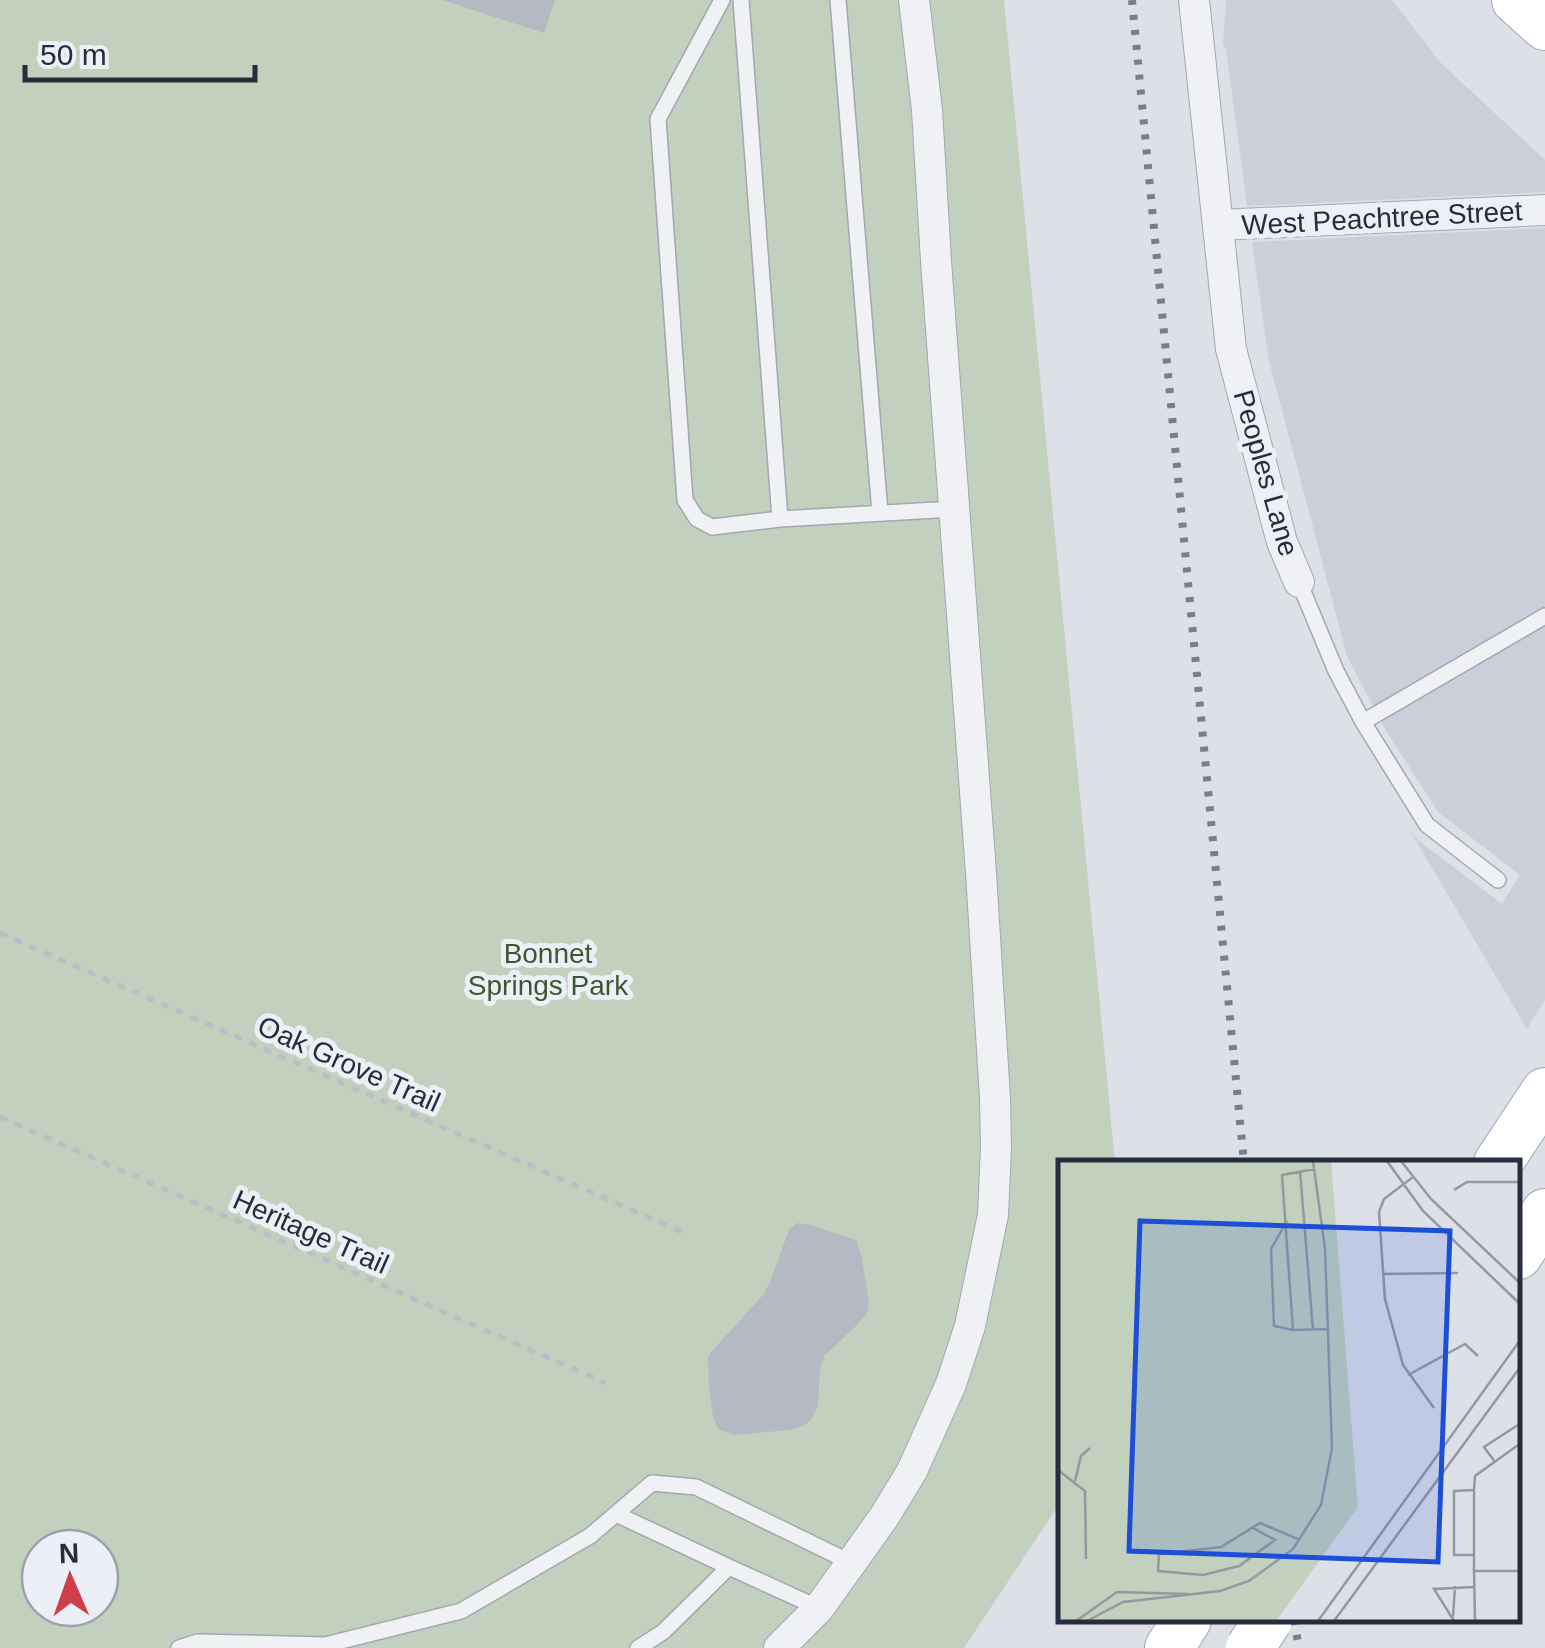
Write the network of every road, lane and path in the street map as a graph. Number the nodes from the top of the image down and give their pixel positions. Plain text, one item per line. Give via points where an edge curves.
1 (722, 0) edge
2 (742, 0) edge
3 (838, 0) edge
4 (914, 0) edge
5 (1194, 0) edge
6 (1516, 0) edge
7 (1545, 26) edge
8 (1545, 210) edge
9 (1219, 225) junction
10 (954, 509) junction
11 (880, 513) junction
12 (780, 520) junction
13 (1299, 582) joint
14 (1545, 616) edge
15 (1363, 722) junction
16 (1498, 880) dead end
17 (0, 933) edge
18 (1545, 1092) edge
19 (0, 1117) edge
20 (1500, 1160) edge
21 (1545, 1213) edge
22 (682, 1232) dead end
23 (1520, 1252) edge
24 (606, 1383) dead end
25 (616, 1514) junction
26 (852, 1563) junction
27 (728, 1566) junction
28 (818, 1608) junction
29 (1185, 1623) edge
30 (1266, 1623) edge
31 (179, 1648) edge
32 (638, 1648) edge
33 (779, 1648) edge
34 (1169, 1648) edge
35 (1250, 1648) edge

1 - 12 lane via 658,119 685,500 696,519 712,527
2 - 12 lane
3 - 11 lane
4 - 10 street
5 - 9 street, Peoples Lane
6 - 7 main road
8 - 9 street, West Peachtree Street
9 - 13 street, Peoples Lane via 1231,349 1282,542
10 - 11 lane
10 - 26 street via 995,1098 993,1216 951,1384 912,1471
11 - 12 lane
13 - 15 lane, Peoples Lane
14 - 15 lane
15 - 16 lane, Peoples Lane via 1427,825
17 - 22 path, Oak Grove Trail
18 - 20 main road
19 - 24 path, Heritage Trail
21 - 23 main road
25 - 26 lane via 652,1484 696,1488
25 - 27 lane
25 - 31 lane via 461,1611 325,1645 198,1642
26 - 28 street
27 - 28 lane
27 - 32 lane via 663,1632
28 - 33 street
29 - 34 main road
30 - 35 main road, bridge

